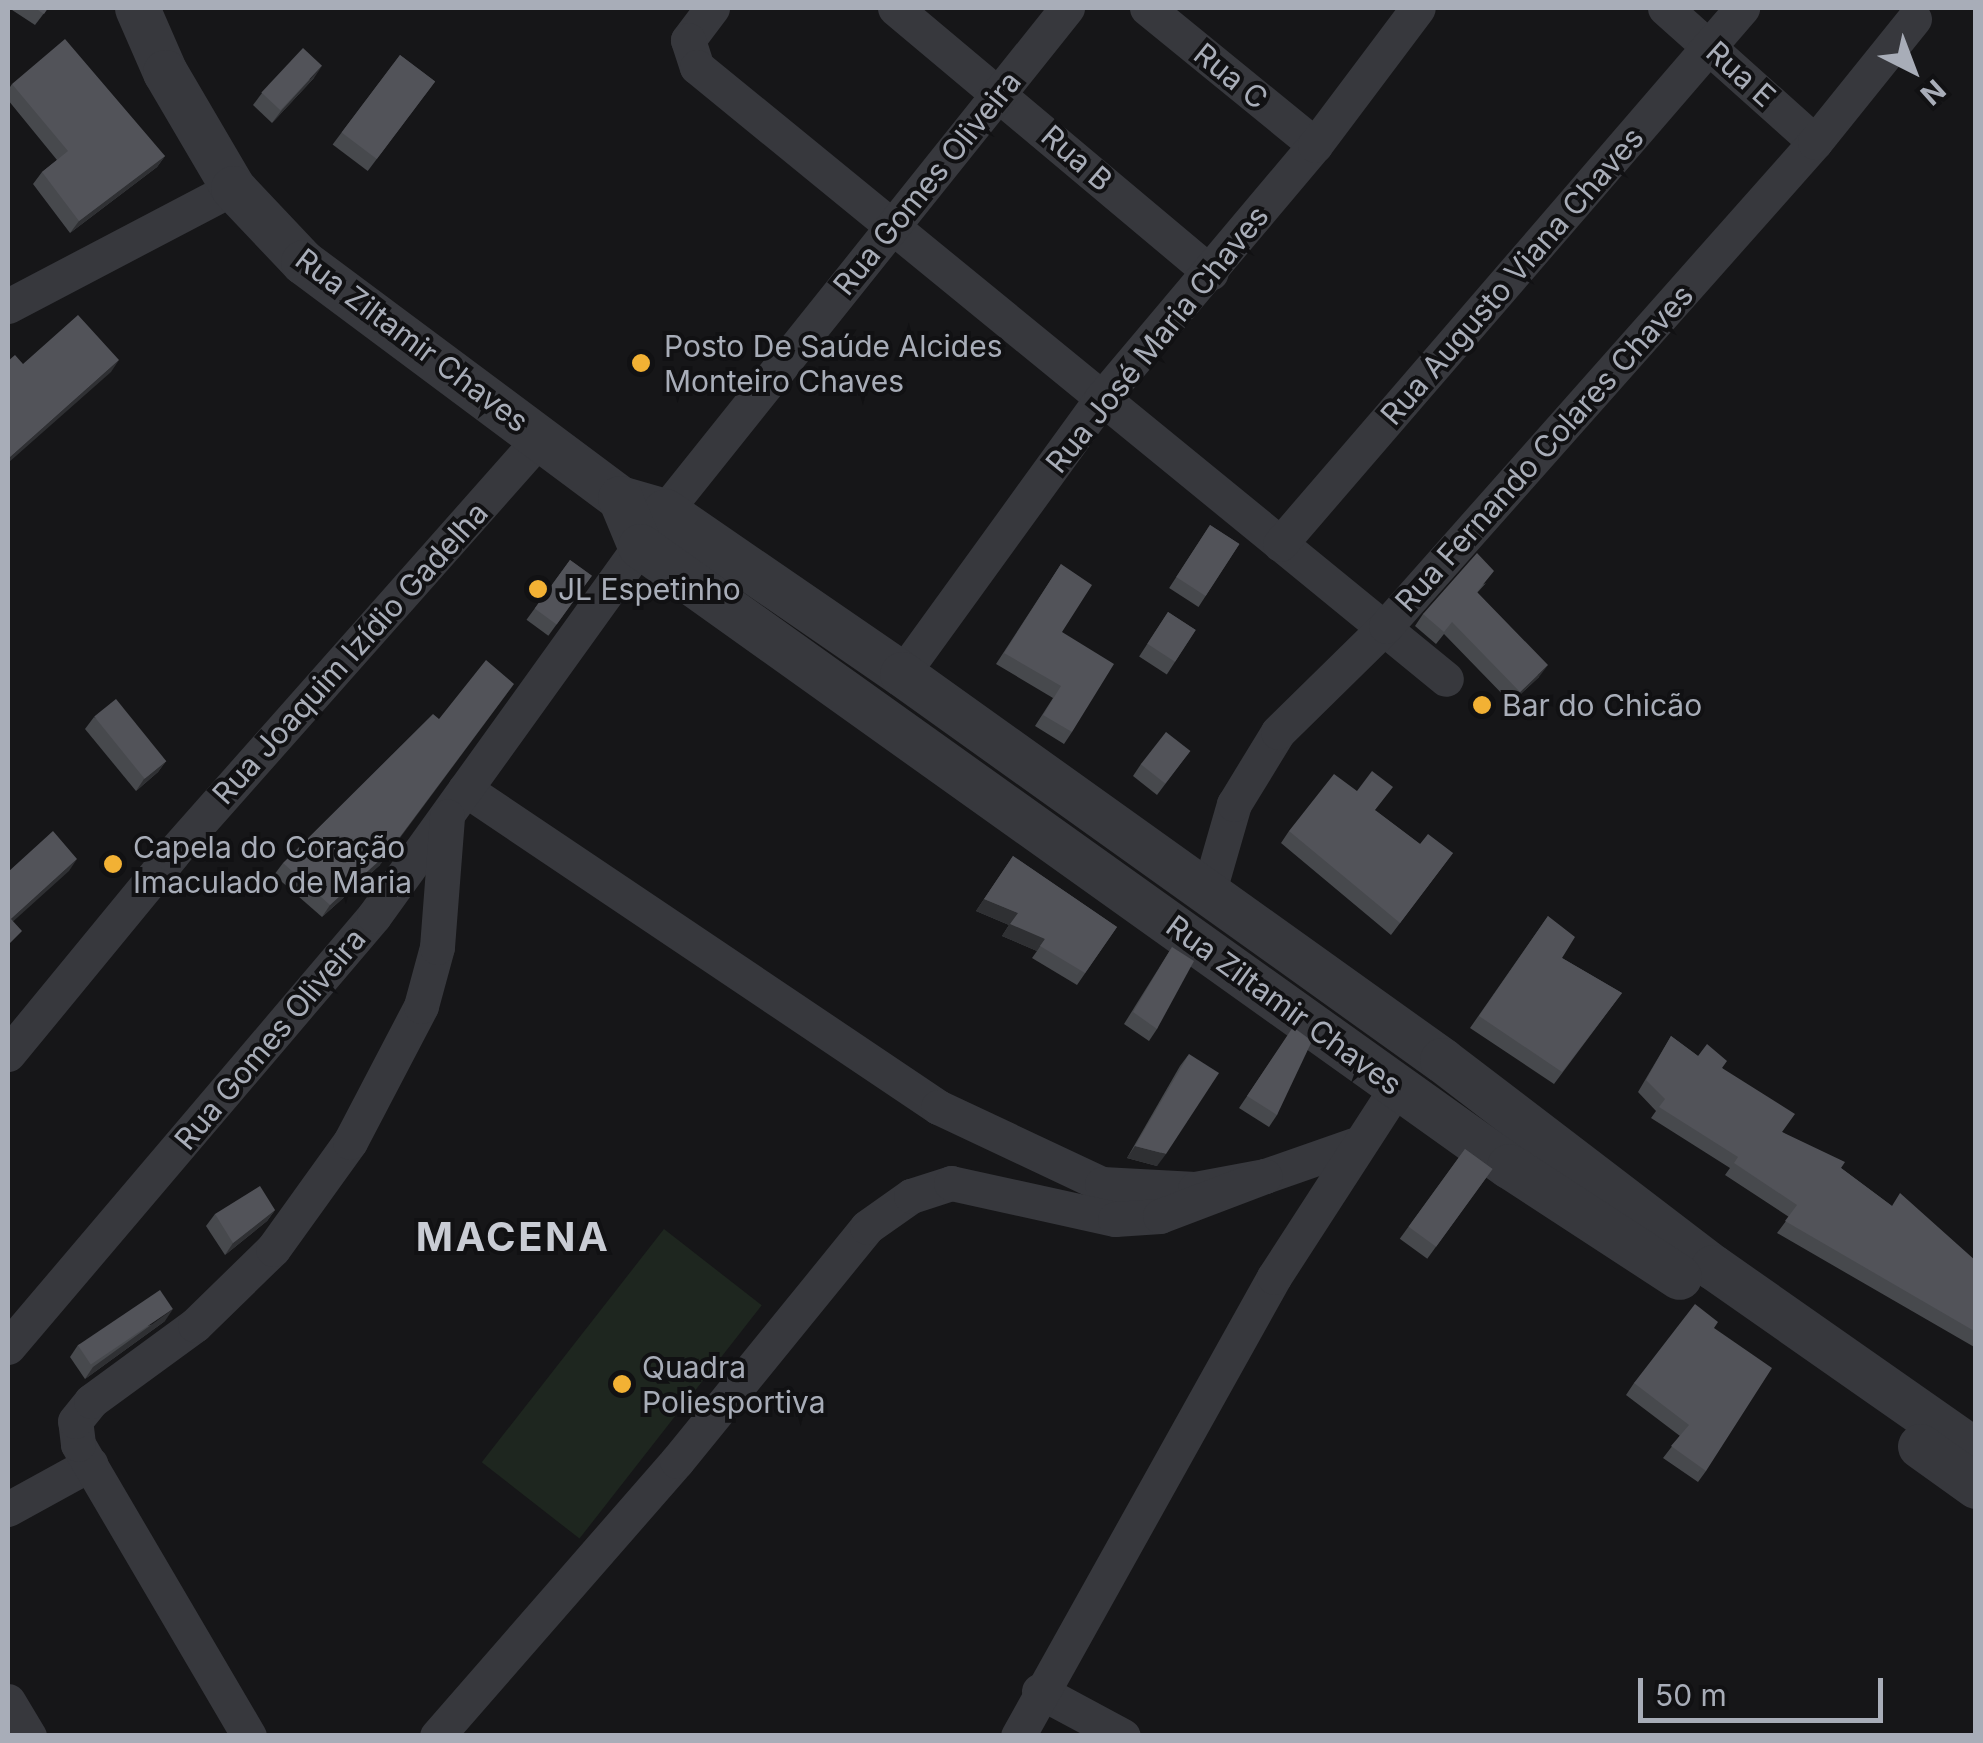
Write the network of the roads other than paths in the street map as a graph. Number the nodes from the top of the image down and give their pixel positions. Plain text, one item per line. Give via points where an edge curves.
1 (137, 8) edge
2 (712, 8) edge
3 (895, 8) edge
4 (1067, 8) edge
5 (1147, 8) edge
6 (1665, 8) edge
7 (1742, 8) edge
8 (1409, 11) edge
9 (1914, 19) dead end
10 (1711, 46) junction
11 (1001, 92) junction
12 (1815, 142) junction
13 (1315, 145) junction
14 (234, 188) junction
15 (891, 224) junction
16 (1211, 273) junction
17 (8, 306) edge
18 (1101, 399) junction
19 (541, 437) junction
20 (652, 528) junction
21 (1280, 544) junction
22 (1386, 626) junction
23 (902, 674) junction
24 (1446, 679) dead end
25 (456, 802) junction
26 (1208, 894) junction
27 (8, 1054) edge
28 (1397, 1086) junction
29 (1532, 1128) junction
30 (1354, 1145) junction
31 (1509, 1166) junction
32 (1265, 1176) junction
33 (8, 1347) edge
34 (1976, 1451) edge
35 (90, 1464) junction
36 (1976, 1486) edge
37 (8, 1509) edge
38 (1039, 1691) junction
39 (8, 1700) edge
40 (29, 1736) edge
41 (248, 1736) edge
42 (437, 1736) edge
43 (1018, 1736) edge
44 (1122, 1736) edge

1 - 14 street, Rua Ziltamir Chaves via 164,72
2 - 15 street via 688,40 698,67
3 - 11 street, Rua B
4 - 11 street, Rua Gomes Oliveira
5 - 13 street, Rua C
6 - 10 street, Rua E
7 - 10 street, Rua Augusto Viana Chaves
8 - 13 street, Rua José Maria Chaves
9 - 12 street, Rua Fernando Colares Chaves
10 - 12 street, Rua E
10 - 21 street, Rua Augusto Viana Chaves
11 - 15 street, Rua Gomes Oliveira
11 - 16 street, Rua B
12 - 22 street, Rua Fernando Colares Chaves
13 - 16 street, Rua José Maria Chaves
14 - 17 street
14 - 19 street, Rua Ziltamir Chaves via 303,262
15 - 18 street
15 - 20 street, Rua Gomes Oliveira
16 - 18 street, Rua José Maria Chaves
18 - 21 street
18 - 23 street, Rua José Maria Chaves
19 - 20 street, Rua Ziltamir Chaves
19 - 27 street, Rua Joaquim Izídio Gadelha via 172,854
20 - 23 street, Rua Ziltamir Chaves
20 - 25 street, Rua Gomes Oliveira
20 - 28 street, Rua Ziltamir Chaves
21 - 22 street
22 - 24 street
22 - 26 street, Rua Fernando Colares Chaves via 1278,732 1234,804
23 - 26 street, Rua Ziltamir Chaves
25 - 32 street via 938,1107 1102,1184 1195,1190
25 - 33 street, Rua Gomes Oliveira via 374,916
25 - 35 street via 437,947 421,1006 350,1142 273,1249 195,1325 78,1414 78,1444
26 - 29 street, Rua Ziltamir Chaves
28 - 30 street
28 - 31 street, Rua Ziltamir Chaves
29 - 31 street
29 - 34 street, Rua Ziltamir Chaves via 1713,1268
30 - 32 street
30 - 38 street
31 - 36 street, Rua Ziltamir Chaves
32 - 42 street via 1160,1216 1115,1219 951,1184 911,1196 867,1226 677,1461
35 - 37 street
35 - 41 street
38 - 43 street
38 - 44 street
39 - 40 street

